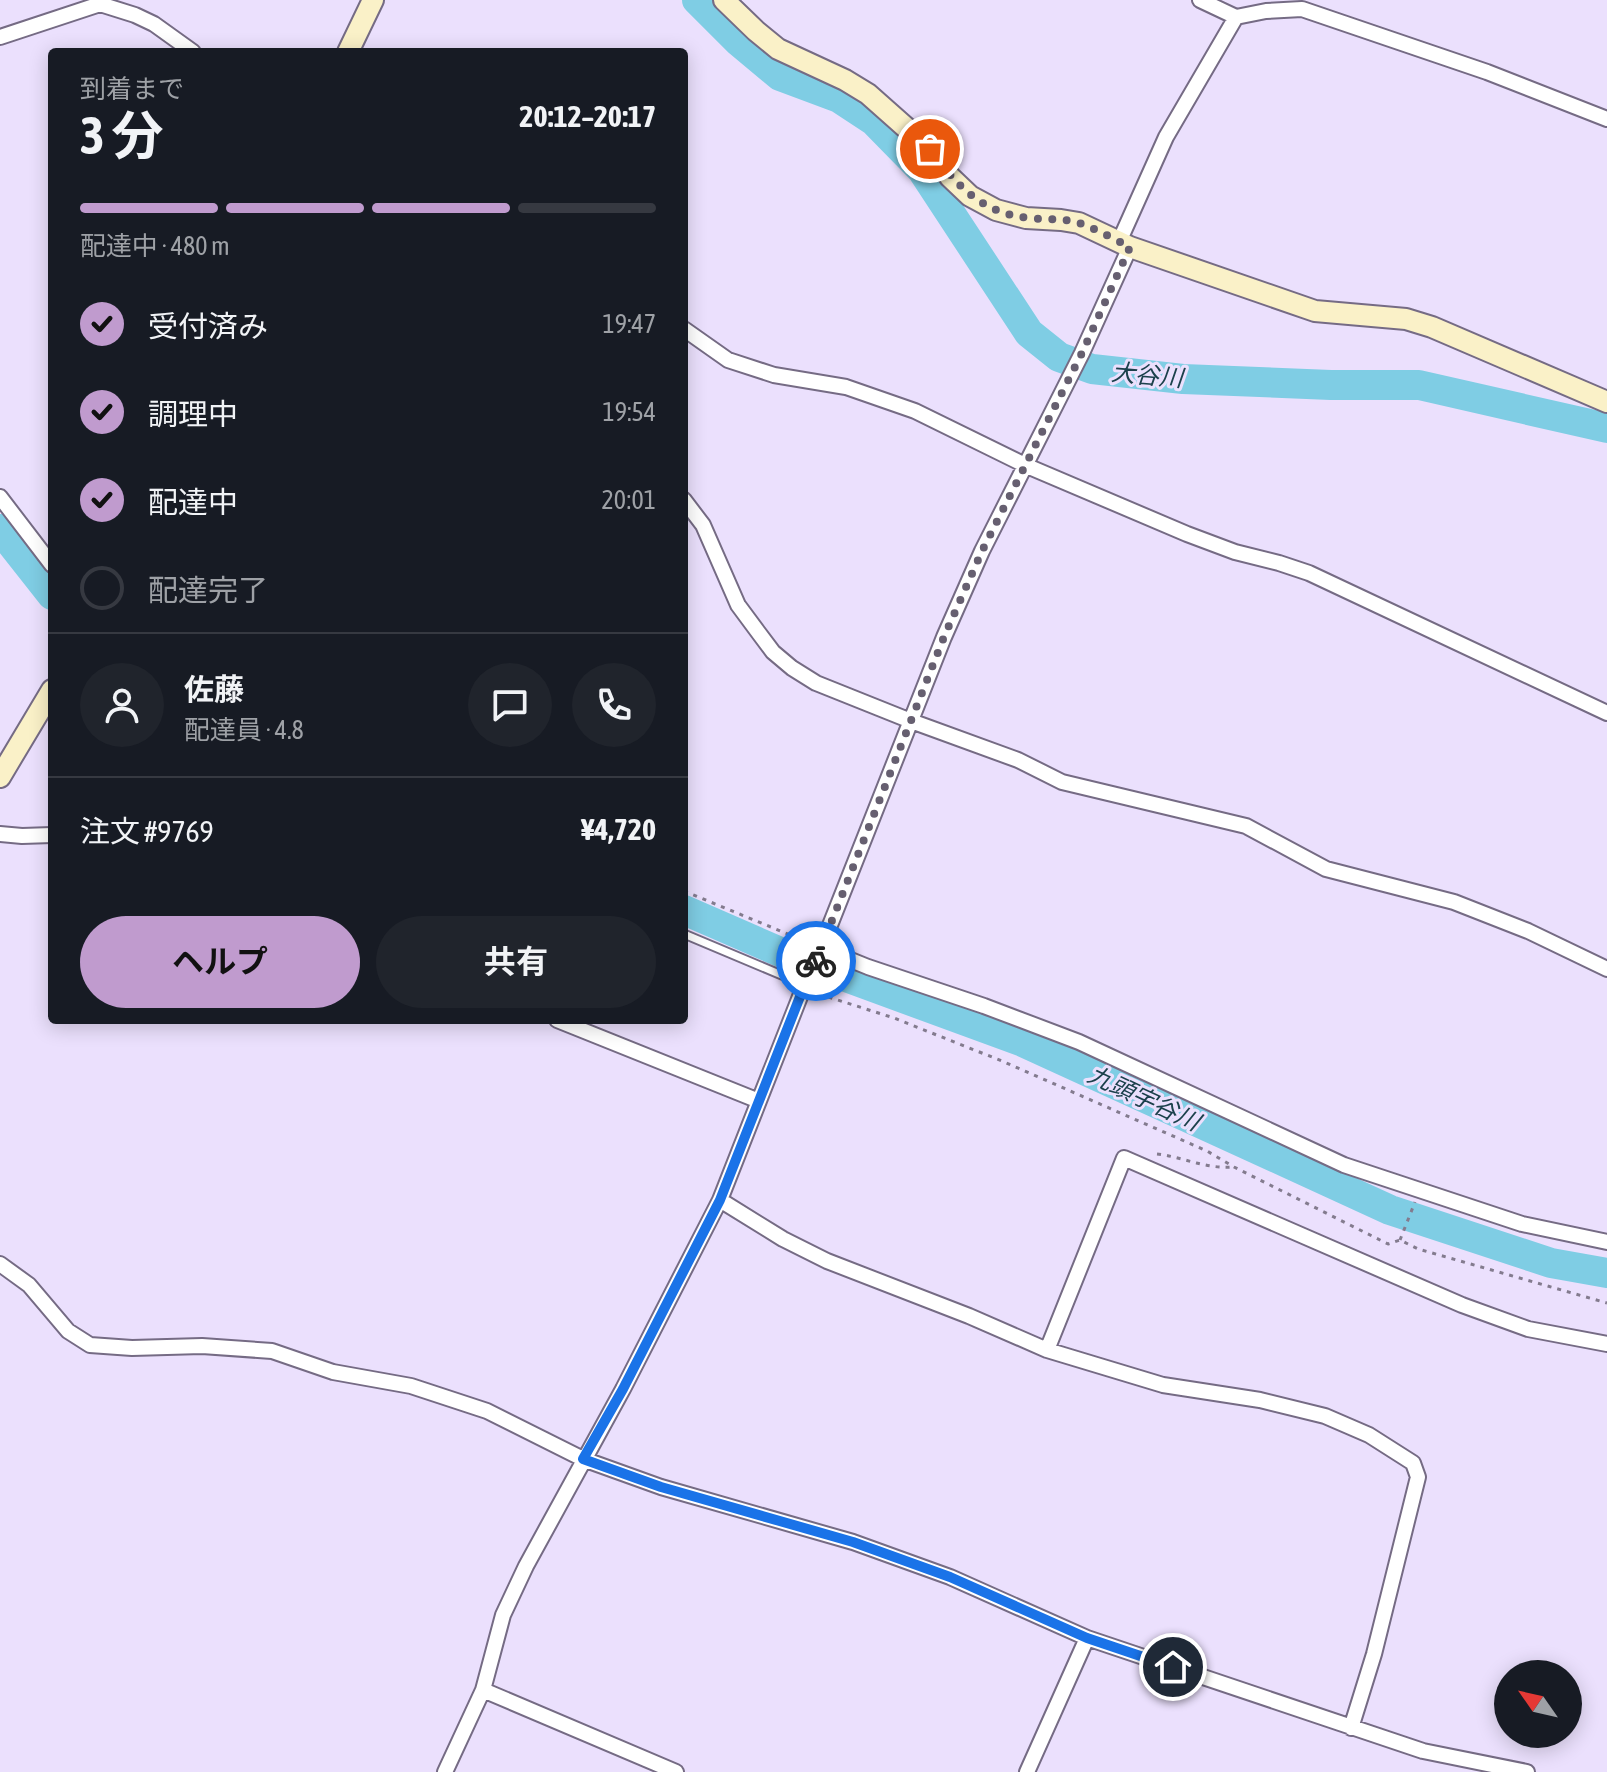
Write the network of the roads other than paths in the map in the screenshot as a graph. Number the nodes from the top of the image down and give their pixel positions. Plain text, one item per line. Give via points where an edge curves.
1 (373, 0) edge
2 (724, 0) edge
3 (1200, 0) edge
4 (1270, 5) edge
5 (1236, 17) junction
6 (0, 37) edge
7 (187, 48) edge
8 (350, 48) edge
9 (1607, 119) edge
10 (1124, 244) junction
11 (688, 332) edge
12 (1607, 402) edge
13 (1027, 466) junction
14 (0, 497) edge
15 (688, 505) edge
16 (48, 560) edge
17 (48, 697) edge
18 (1607, 713) edge
19 (911, 721) junction
20 (0, 777) edge
21 (0, 834) edge
22 (48, 835) edge
23 (688, 936) edge
24 (821, 950) junction
25 (1607, 969) edge
26 (804, 987) junction
27 (567, 1024) edge
28 (759, 1101) junction
29 (720, 1200) junction
30 (1607, 1242) edge
31 (0, 1264) edge
32 (1607, 1344) edge
33 (1047, 1350) junction
34 (583, 1459) junction
35 (1087, 1638) junction
36 (483, 1690) junction
37 (1351, 1728) junction
38 (445, 1772) edge
39 (676, 1772) edge
40 (1027, 1772) edge
41 (1527, 1772) edge

1 - 8 street
2 - 10 street via 778,49 868,94 930,149 970,196 1026,218 1079,223
3 - 5 street
4 - 5 street
4 - 9 street via 1302,9
5 - 10 street via 1166,137
6 - 7 street via 100,4 154,24
10 - 12 street via 1315,311 1406,319 1432,327
10 - 13 street via 1082,353
11 - 13 street via 728,360 887,401
13 - 18 street via 1187,534 1309,573
13 - 19 street via 982,551
14 - 16 street
15 - 19 street via 703,525 738,605 773,652 816,683
17 - 20 street
19 - 24 street
19 - 25 street via 1062,782 1246,826 1326,869 1454,902
21 - 22 street
23 - 26 lane
24 - 26 street
24 - 30 street via 1079,1042 1344,1165 1522,1224
26 - 28 street
27 - 28 street
28 - 29 street
29 - 33 street via 827,1261
29 - 34 street
31 - 34 street via 29,1285 68,1331 90,1345 272,1351 487,1411
32 - 33 street via 1528,1329 1462,1305 1124,1158
33 - 37 street via 1163,1385 1325,1416 1413,1463 1418,1477
34 - 35 street via 853,1542 950,1577
34 - 36 street via 503,1615
35 - 37 street
35 - 40 street
36 - 38 street
36 - 39 street
37 - 41 street via 1423,1751

